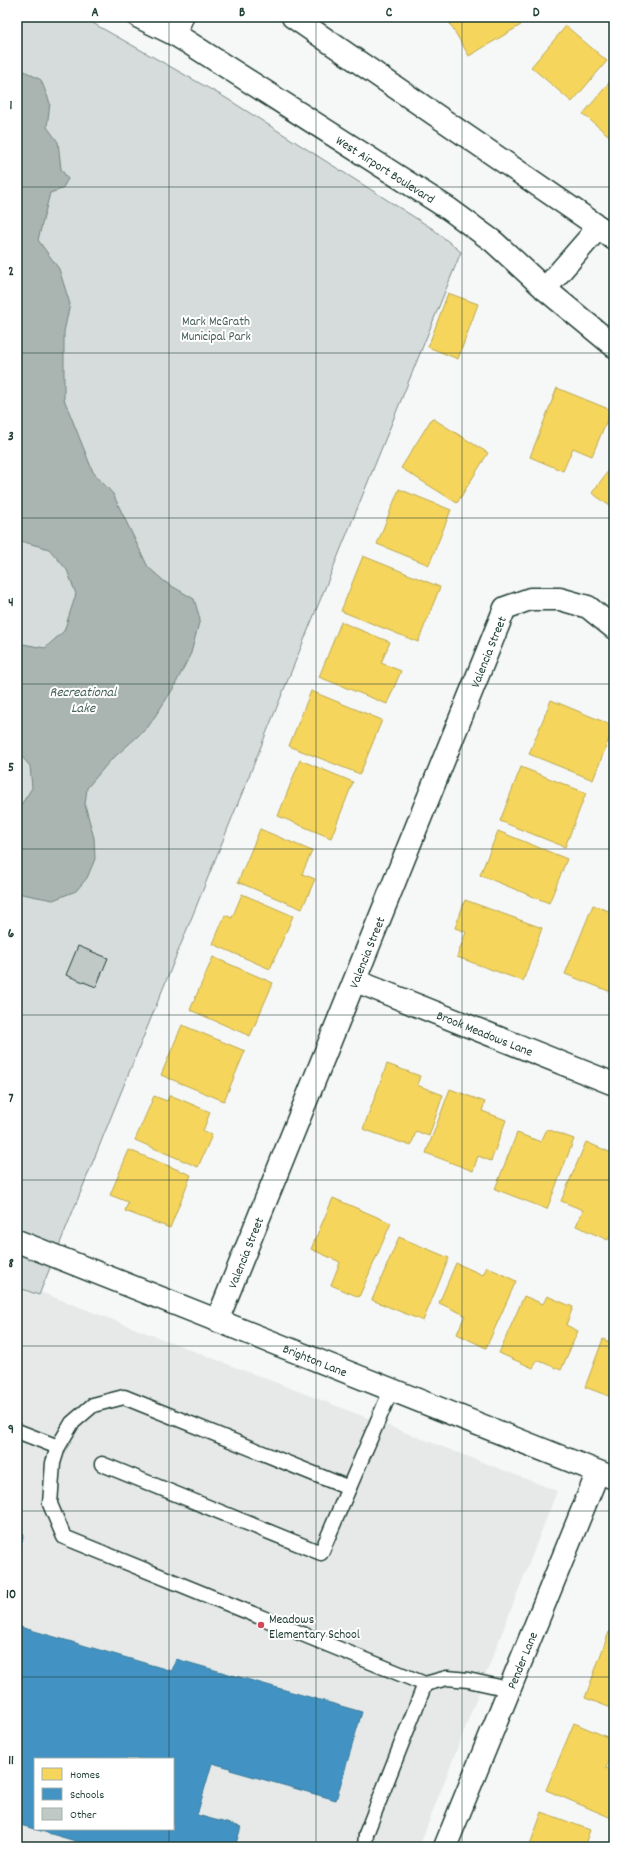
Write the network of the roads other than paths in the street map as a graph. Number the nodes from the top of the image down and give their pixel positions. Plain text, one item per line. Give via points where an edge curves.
1 (139, 17) edge
2 (293, 17) edge
3 (178, 25) edge
4 (607, 233) edge
5 (545, 289) junction
6 (614, 346) edge
7 (614, 628) edge
8 (356, 981) junction
9 (614, 1084) edge
10 (17, 1241) edge
11 (217, 1321) junction
12 (391, 1390) junction
13 (17, 1431) edge
14 (58, 1447) junction
15 (102, 1464) dead end
16 (606, 1475) edge
17 (349, 1488) junction
18 (425, 1684) junction
19 (509, 1689) junction
20 (365, 1847) edge
21 (445, 1847) edge

1 - 3 street, West Airport Boulevard
2 - 4 street
3 - 5 street, West Airport Boulevard via 494,242
4 - 5 street
5 - 6 street, West Airport Boulevard
7 - 8 street, Valencia Street via 588,607 560,599 530,599 505,608
8 - 9 street, Brook Meadows Lane
8 - 11 street, Valencia Street
10 - 11 street, Brighton Lane
11 - 12 street, Brighton Lane
12 - 16 street, Brighton Lane
12 - 17 lane
13 - 14 lane
14 - 17 lane via 72,1423 93,1405 124,1397
14 - 18 lane via 53,1463 50,1504 64,1537
15 - 17 lane via 322,1553
16 - 19 street, Pender Lane
18 - 19 lane via 447,1678
18 - 20 lane via 366,1834
19 - 21 street, Pender Lane

